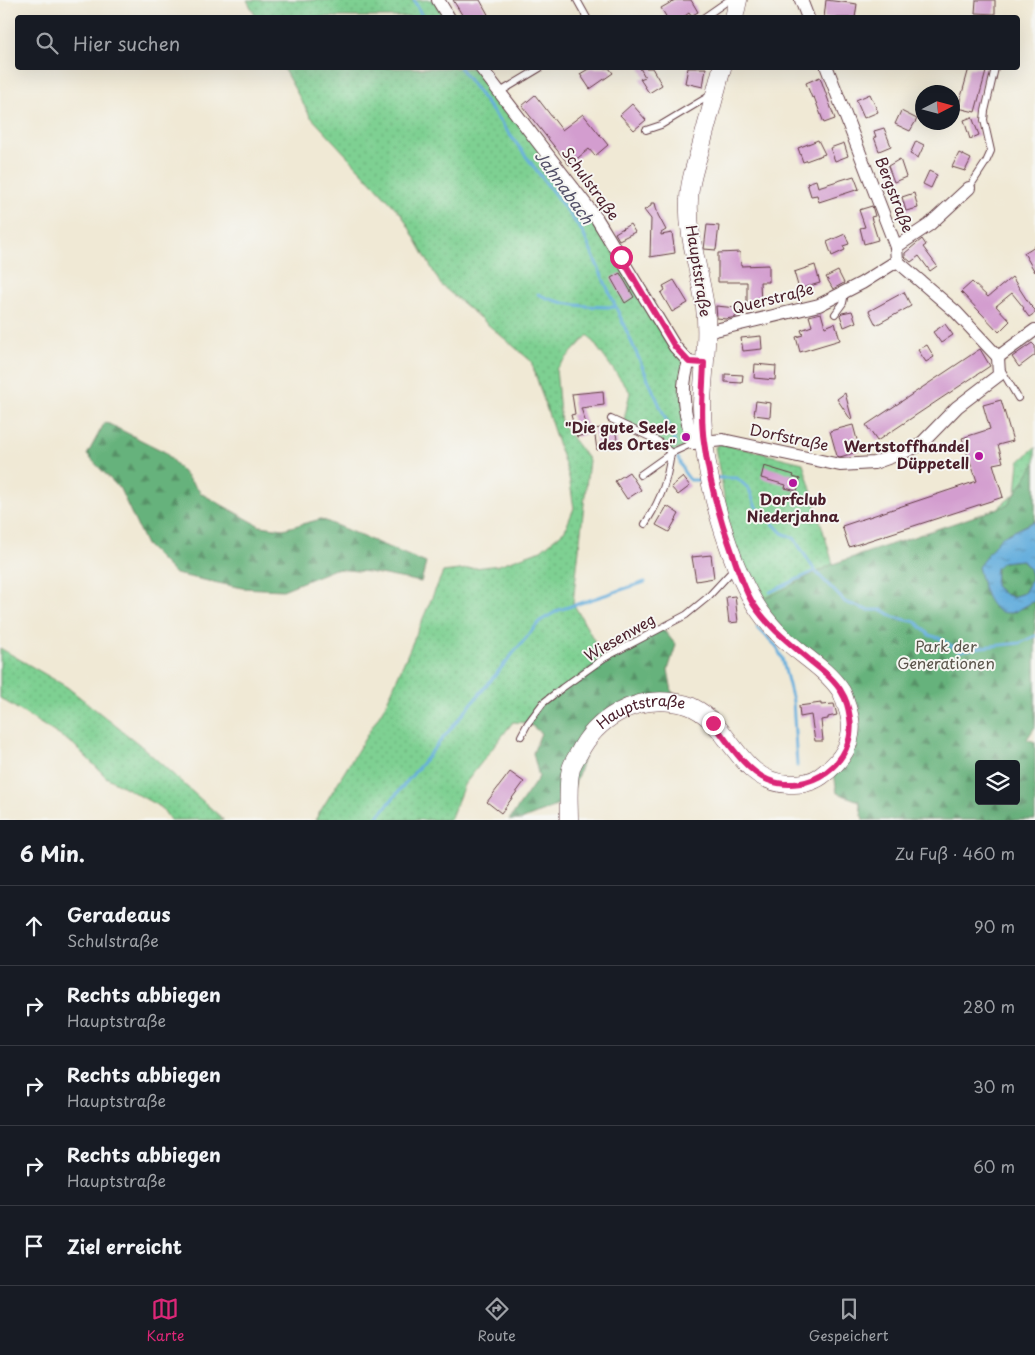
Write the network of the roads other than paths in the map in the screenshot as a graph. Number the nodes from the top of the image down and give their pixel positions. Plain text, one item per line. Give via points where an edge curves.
1 (438, 0) edge
2 (577, 0) edge
3 (729, 0) edge
4 (738, 0) edge
5 (801, 0) edge
6 (447, 15) edge
7 (585, 15) edge
8 (707, 15) edge
9 (735, 15) edge
10 (807, 15) edge
11 (484, 70) edge
12 (537, 70) edge
13 (722, 70) edge
14 (828, 70) edge
15 (995, 70) edge
16 (500, 92) junction
17 (716, 92) junction
18 (646, 130) dead end
19 (968, 188) joint
20 (896, 247) junction
21 (897, 262) junction
22 (846, 292) junction
23 (835, 314) dead end
24 (1035, 330) edge
25 (706, 332) junction
26 (998, 361) junction
27 (696, 363) junction
28 (1018, 398) dead end
29 (611, 419) dead end
30 (698, 442) junction
31 (671, 453) junction
32 (640, 475) dead end
33 (645, 524) dead end
34 (736, 566) junction
35 (521, 736) dead end
36 (569, 820) edge

1 - 6 street
2 - 7 lane
3 - 8 lane
4 - 9 street
5 - 10 street
11 - 16 street, Schulstraße
12 - 16 lane
13 - 17 street, Hauptstraße
14 - 20 street, Bergstraße
15 - 19 lane via 984,111 991,151
16 - 27 street, Schulstraße via 597,218 675,347
17 - 18 lane
17 - 25 street, Hauptstraße via 688,199 690,234 705,308
19 - 20 street via 929,225
20 - 21 street, Bergstraße
21 - 22 street, Querstraße
21 - 26 street via 956,312
22 - 23 lane
22 - 25 street, Querstraße via 819,305
24 - 26 street
25 - 27 street, Hauptstraße
26 - 28 lane
26 - 30 street, Dorfstraße via 999,375 957,407 920,445 874,462 840,465 724,440
27 - 30 street, Hauptstraße
29 - 31 lane via 658,441
30 - 31 lane
30 - 34 street, Hauptstraße
31 - 32 lane
31 - 33 lane via 668,477
34 - 35 lane, Wiesenweg via 708,597 686,615 604,658 543,703
34 - 36 street, Hauptstraße via 754,604 778,634 842,692 850,717 851,735 845,751 833,768 814,780 780,784 756,773 713,723 695,708 660,700 645,702 605,720 582,746 571,769

